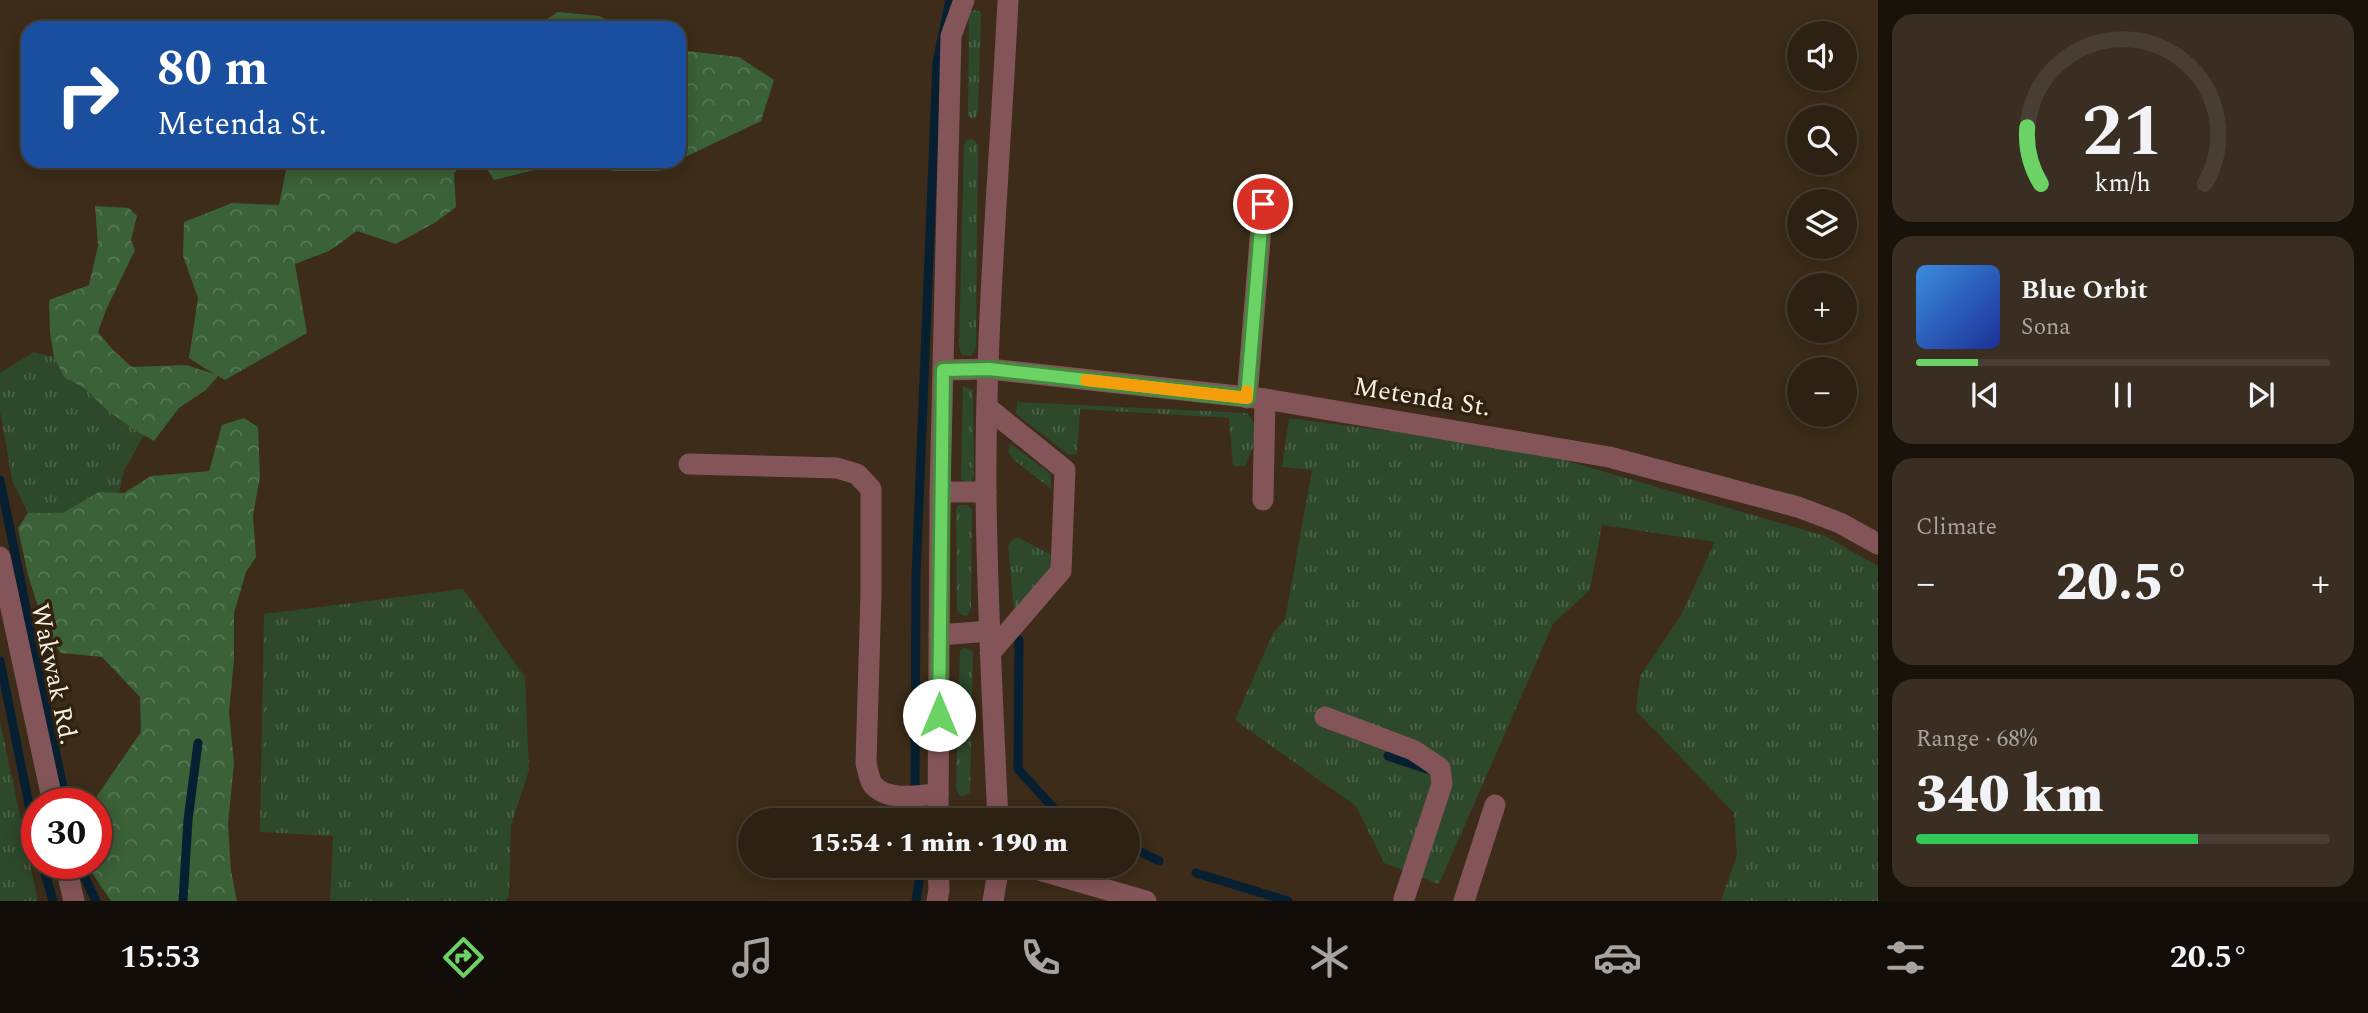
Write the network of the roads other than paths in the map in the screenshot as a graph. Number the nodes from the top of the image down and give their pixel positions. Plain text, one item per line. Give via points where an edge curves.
1 (964, 0) edge
2 (1008, 0) edge
3 (1263, 204) dead end
4 (989, 369) junction
5 (943, 370) junction
6 (1256, 399) junction
7 (988, 408) junction
8 (689, 464) dead end
9 (940, 492) junction
10 (986, 492) junction
11 (1263, 500) dead end
12 (1878, 544) edge
13 (0, 557) edge
14 (990, 631) junction
15 (939, 635) junction
16 (990, 653) junction
17 (1325, 717) dead end
18 (50, 788) edge
19 (938, 794) junction
20 (1495, 805) dead end
21 (938, 808) edge
22 (997, 808) edge
23 (938, 878) edge
24 (997, 878) edge
25 (1066, 878) edge
26 (69, 879) edge
27 (1404, 899) dead end
28 (75, 901) edge
29 (937, 901) edge
30 (993, 901) edge
31 (1146, 901) edge
32 (1464, 901) edge

1 - 5 street via 951,36
2 - 4 street
3 - 6 street
4 - 5 street, Metenda St.
4 - 6 street, Metenda St.
4 - 7 street
5 - 9 street
6 - 11 street
6 - 12 street, Metenda St. via 1609,457 1798,507
7 - 10 street
7 - 16 street via 1065,470 1061,571
8 - 19 street via 837,468 857,474 871,489 866,763 872,784 886,794
9 - 10 street
9 - 15 street
10 - 14 street
13 - 18 street, Wakwak Rd.
14 - 15 street
14 - 16 street
15 - 19 street
16 - 22 street
17 - 27 street via 1413,750 1440,768 1442,784
19 - 21 street
20 - 32 street
23 - 29 street
24 - 30 street
25 - 31 street
26 - 28 street

